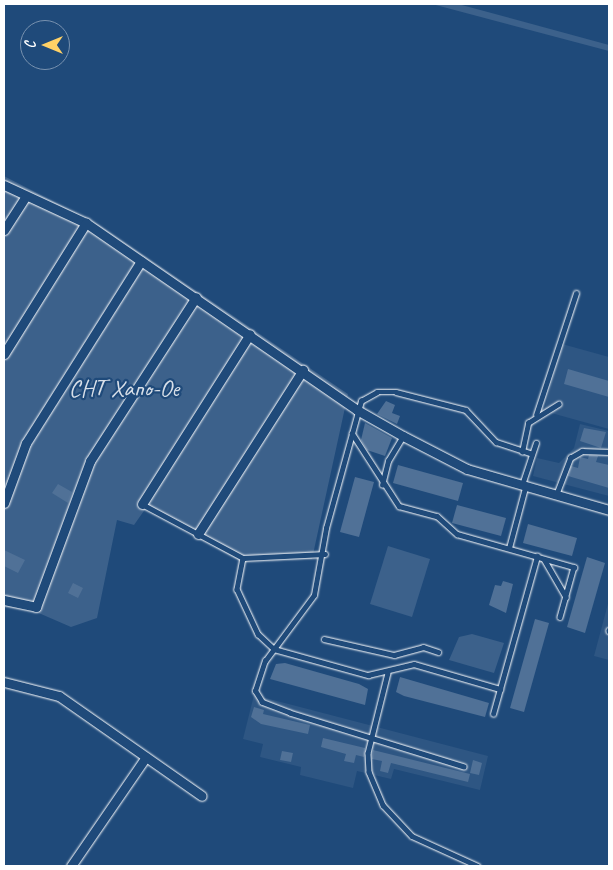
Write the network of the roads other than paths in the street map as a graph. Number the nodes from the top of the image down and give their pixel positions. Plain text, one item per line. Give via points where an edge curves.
1 (4, 185) edge
2 (26, 196) junction
3 (86, 223) junction
4 (4, 230) edge
5 (141, 261) junction
6 (576, 294) dead end
7 (196, 297) junction
8 (250, 334) junction
9 (4, 354) edge
10 (303, 370) junction
11 (559, 404) dead end
12 (358, 410) junction
13 (536, 415) junction
14 (351, 432) junction
15 (403, 436) junction
16 (536, 443) dead end
17 (522, 452) junction
18 (609, 452) edge
19 (532, 454) junction
20 (382, 485) junction
21 (523, 488) junction
22 (556, 496) junction
23 (4, 504) edge
24 (142, 504) joint
25 (609, 510) edge
26 (198, 534) junction
27 (509, 548) junction
28 (325, 554) junction
29 (537, 556) junction
30 (243, 558) junction
31 (544, 558) junction
32 (566, 597) junction
33 (4, 600) edge
34 (560, 618) dead end
35 (324, 639) dead end
36 (274, 649) junction
37 (404, 652) junction
38 (438, 652) dead end
39 (407, 665) junction
40 (388, 673) junction
41 (4, 682) edge
42 (500, 689) junction
43 (493, 714) dead end
44 (371, 740) junction
45 (146, 757) junction
46 (464, 767) dead end
47 (202, 796) dead end
48 (71, 866) edge
49 (478, 866) edge

1 - 2 street
2 - 3 street
2 - 4 street
3 - 5 street
3 - 9 street
5 - 7 street
5 - 23 street via 26,443
6 - 13 lane
7 - 8 street
7 - 33 street via 90,461 36,607
8 - 10 street
8 - 24 street
10 - 12 street
10 - 26 street
11 - 13 lane
12 - 14 lane
12 - 15 street
12 - 17 lane via 361,400 377,392 396,392 466,410 496,442
13 - 17 lane via 528,423
14 - 20 lane
14 - 28 lane via 326,528
15 - 20 lane via 388,461
15 - 21 street via 467,469
16 - 19 lane
17 - 19 lane
18 - 22 lane via 582,452 570,458
19 - 21 lane
20 - 27 lane via 399,506 437,516 457,534
21 - 22 street
21 - 27 lane
22 - 25 street
24 - 26 lane
26 - 30 lane
27 - 29 lane
28 - 30 lane
28 - 36 lane via 314,594
29 - 31 lane
29 - 42 lane
30 - 36 lane via 238,589 258,634
31 - 32 lane
31 - 32 lane via 574,567
32 - 34 lane
35 - 37 lane via 394,655
36 - 40 lane via 368,675
36 - 44 lane via 265,661 256,697
37 - 38 lane via 423,647
37 - 39 lane
39 - 40 lane
39 - 42 lane
40 - 44 lane
41 - 45 street via 59,696
42 - 43 lane
44 - 46 lane
44 - 49 lane via 368,772 383,805 412,836
45 - 47 street
45 - 48 street

